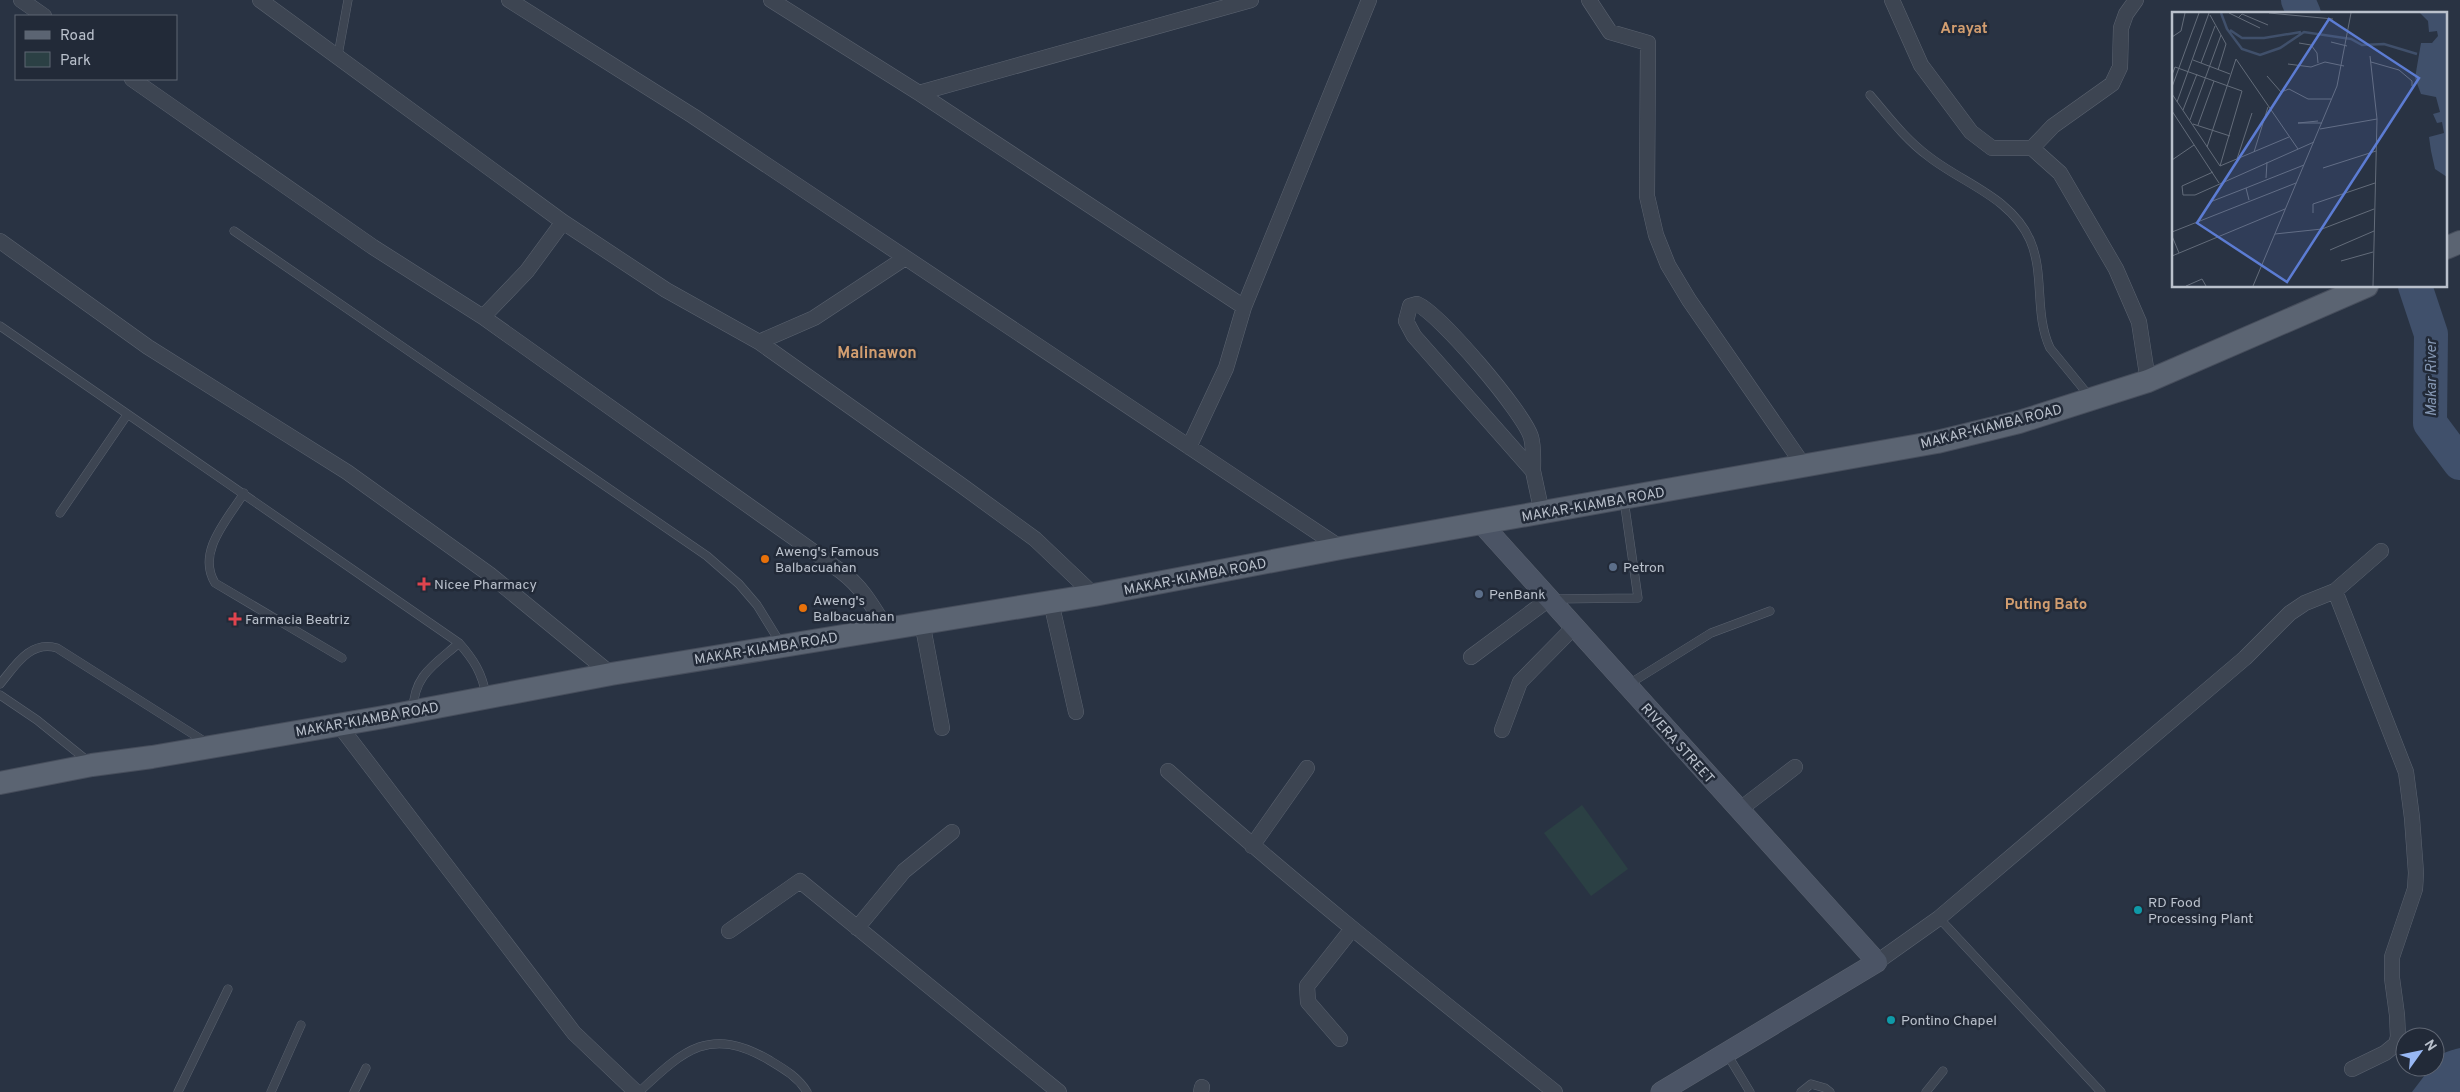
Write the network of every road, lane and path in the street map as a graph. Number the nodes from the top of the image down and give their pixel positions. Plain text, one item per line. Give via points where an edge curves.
1 (21, 0) edge
2 (260, 0) edge
3 (348, 0) edge
4 (509, 0) edge
5 (771, 0) edge
6 (1250, 0) edge
7 (1368, 0) edge
8 (1589, 0) edge
9 (1892, 0) edge
10 (2136, 0) edge
11 (43, 15) edge
12 (338, 55) junction
13 (133, 80) edge
14 (919, 93) junction
15 (1870, 95) dead end
16 (2032, 148) junction
17 (563, 222) junction
18 (234, 231) dead end
19 (0, 241) edge
20 (906, 258) junction
21 (2360, 288) edge
22 (2333, 296) edge
23 (1244, 307) junction
24 (483, 318) junction
25 (0, 326) edge
26 (759, 342) junction
27 (2148, 381) junction
28 (2092, 400) junction
29 (128, 415) junction
30 (1189, 447) junction
31 (1804, 466) junction
32 (1534, 471) junction
33 (244, 493) junction
34 (1624, 498) junction
35 (60, 513) dead end
36 (1542, 513) junction
37 (1481, 523) junction
38 (1341, 548) junction
39 (2381, 551) dead end
40 (2334, 591) junction
41 (1094, 596) junction
42 (1549, 599) junction
43 (1052, 602) junction
44 (1770, 611) dead end
45 (922, 622) junction
46 (1574, 627) junction
47 (886, 628) junction
48 (459, 643) junction
49 (782, 645) junction
50 (1471, 657) dead end
51 (342, 658) dead end
52 (611, 674) junction
53 (0, 684) edge
54 (1627, 685) junction
55 (0, 695) edge
56 (486, 697) junction
57 (413, 710) junction
58 (1076, 712) dead end
59 (339, 725) junction
60 (942, 728) dead end
61 (1502, 730) dead end
62 (213, 747) junction
63 (92, 765) junction
64 (1795, 767) dead end
65 (1307, 768) dead end
66 (1168, 771) dead end
67 (0, 783) edge
68 (1739, 810) junction
69 (952, 832) dead end
70 (1252, 846) junction
71 (1939, 918) junction
72 (857, 928) junction
73 (1352, 929) junction
74 (730, 931) dead end
75 (1877, 962) junction
76 (228, 989) dead end
77 (301, 1025) dead end
78 (1340, 1039) dead end
79 (1726, 1052) junction
80 (366, 1068) dead end
81 (2352, 1069) dead end
82 (1943, 1071) dead end
83 (178, 1092) edge
84 (271, 1092) edge
85 (354, 1092) edge
86 (637, 1092) edge
87 (807, 1092) edge
88 (1059, 1092) edge
89 (1555, 1092) edge
90 (1661, 1092) edge
91 (1750, 1092) edge
92 (1801, 1092) edge
93 (1830, 1092) edge
94 (1926, 1092) edge
95 (2101, 1092) edge

1 - 11 street
2 - 12 street
3 - 12 lane
4 - 20 street via 693,116
5 - 14 street
6 - 14 street
7 - 23 street
8 - 31 street via 1610,32 1648,43 1647,196 1656,235 1668,265
9 - 16 street via 1921,65 1971,132 1992,148
10 - 16 street via 2121,28 2120,67 2112,84 2054,126
12 - 17 street
13 - 24 street via 373,247
14 - 23 street
15 - 28 lane via 1905,136 1929,157 1994,198 2021,225 2038,264 2040,308 2046,339
16 - 27 street via 2060,173 2116,269 2139,322
17 - 24 street via 527,271
17 - 26 street via 666,290
18 - 49 lane via 707,556 757,605
19 - 52 street via 148,347 347,472 489,574
20 - 26 street via 835,306
20 - 30 street
21 - 22 main road, MAKAR-KIAMBA ROAD
22 - 27 main road, MAKAR-KIAMBA ROAD
23 - 30 street via 1226,368
24 - 47 street via 856,583
25 - 29 lane
26 - 41 street via 1035,539
27 - 28 main road, MAKAR-KIAMBA ROAD
28 - 31 main road, MAKAR-KIAMBA ROAD via 1937,442
29 - 33 lane
29 - 35 lane
30 - 38 street
31 - 34 main road, MAKAR-KIAMBA ROAD
32 - 32 street via 1531,436 1522,418 1478,362 1435,316 1417,304 1410,306 1406,321 1414,336
32 - 36 street
33 - 48 lane
33 - 51 lane via 210,548 208,572 215,583
34 - 36 main road, MAKAR-KIAMBA ROAD
34 - 42 lane via 1638,598
36 - 37 main road, MAKAR-KIAMBA ROAD
37 - 38 main road, MAKAR-KIAMBA ROAD
37 - 42 street, RIVERA STREET
38 - 41 main road, MAKAR-KIAMBA ROAD
39 - 40 street
40 - 71 street via 2290,613 2245,658
40 - 81 street via 2406,772 2416,873 2415,889 2392,957 2396,1044
41 - 43 main road, MAKAR-KIAMBA ROAD
42 - 46 street, RIVERA STREET
42 - 50 street
43 - 45 main road, MAKAR-KIAMBA ROAD
43 - 58 street
44 - 54 lane via 1710,633
45 - 47 main road, MAKAR-KIAMBA ROAD
45 - 60 street
46 - 54 street, RIVERA STREET
46 - 61 street via 1520,682
47 - 49 main road, MAKAR-KIAMBA ROAD
48 - 56 lane via 477,665
48 - 57 lane via 424,673 413,694
49 - 52 main road, MAKAR-KIAMBA ROAD
52 - 56 main road, MAKAR-KIAMBA ROAD
53 - 62 lane via 27,654 47,645 57,648
54 - 68 street, RIVERA STREET
55 - 63 lane via 37,720
56 - 57 main road, MAKAR-KIAMBA ROAD
57 - 59 main road, MAKAR-KIAMBA ROAD
59 - 62 main road, MAKAR-KIAMBA ROAD
59 - 86 street via 574,1033
62 - 63 main road, MAKAR-KIAMBA ROAD
63 - 67 main road, MAKAR-KIAMBA ROAD
64 - 68 street
65 - 70 street
66 - 70 street
68 - 75 street, RIVERA STREET
69 - 72 street via 904,871
70 - 73 street
71 - 75 street
71 - 95 lane
72 - 74 street via 800,881
72 - 88 street
73 - 78 street via 1307,986 1308,1002
73 - 89 street
75 - 79 street
76 - 83 lane
77 - 84 lane
79 - 90 street
79 - 91 lane
80 - 85 lane
82 - 94 lane
86 - 87 lane via 689,1050 711,1043 727,1043 755,1052 789,1072
92 - 93 lane via 1811,1084

